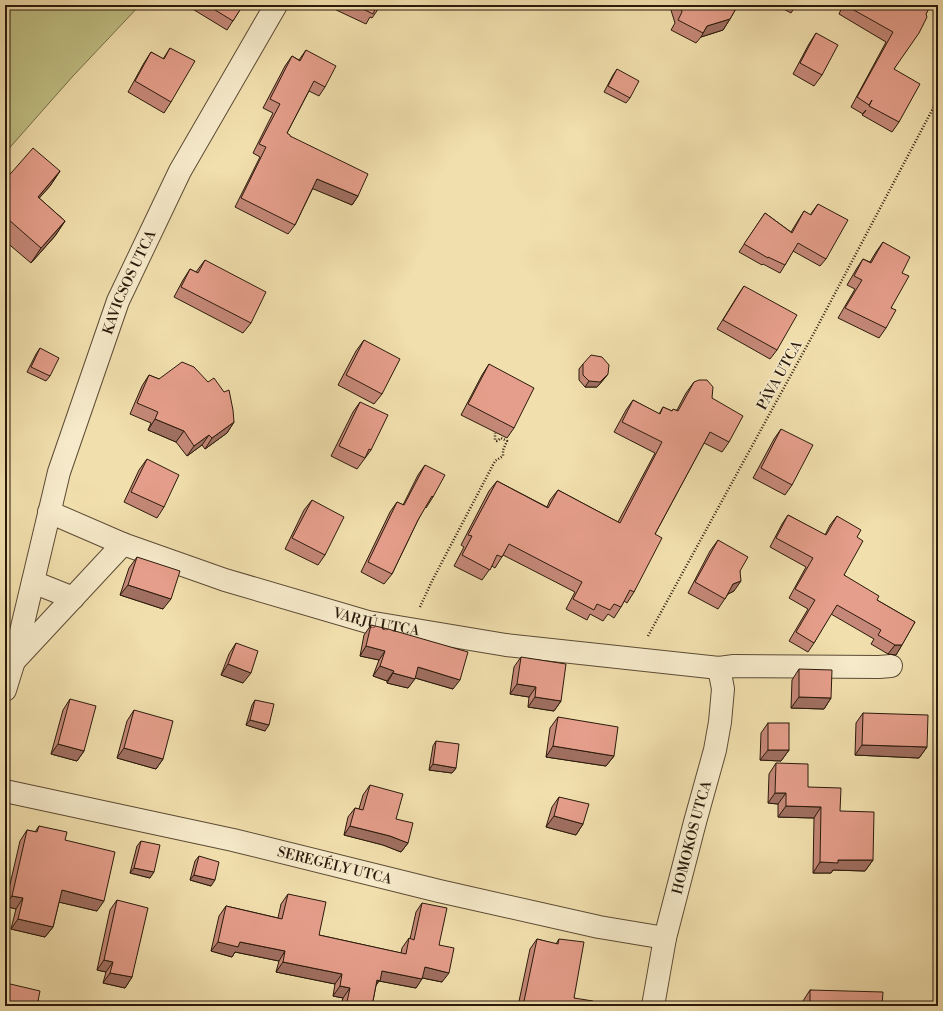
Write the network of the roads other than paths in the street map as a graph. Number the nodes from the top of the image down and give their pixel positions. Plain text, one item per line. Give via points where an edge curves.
1 (276, 5) edge
2 (49, 512) junction
3 (123, 544) junction
4 (33, 582) junction
5 (73, 598) junction
6 (14, 661) junction
7 (891, 666) dead end
8 (719, 668) junction
9 (5, 690) edge
10 (5, 791) edge
11 (665, 938) junction
12 (654, 1006) edge

1 - 2 street, KAVICSOS UTCA via 180,171 118,301 59,472
2 - 3 street, VARJÚ UTCA
2 - 4 street, KAVICSOS UTCA
3 - 5 street, KAVICSOS UTCA
3 - 8 street, VARJÚ UTCA via 225,580 368,622 506,645
4 - 5 street
4 - 6 street, KAVICSOS UTCA
5 - 6 street, KAVICSOS UTCA
6 - 9 street, KAVICSOS UTCA
7 - 8 street, VARJÚ UTCA
8 - 11 street, HOMOKOS UTCA via 723,689 716,743
10 - 11 street, SEREGÉLY UTCA via 233,840 592,926
11 - 12 street, HOMOKOS UTCA

